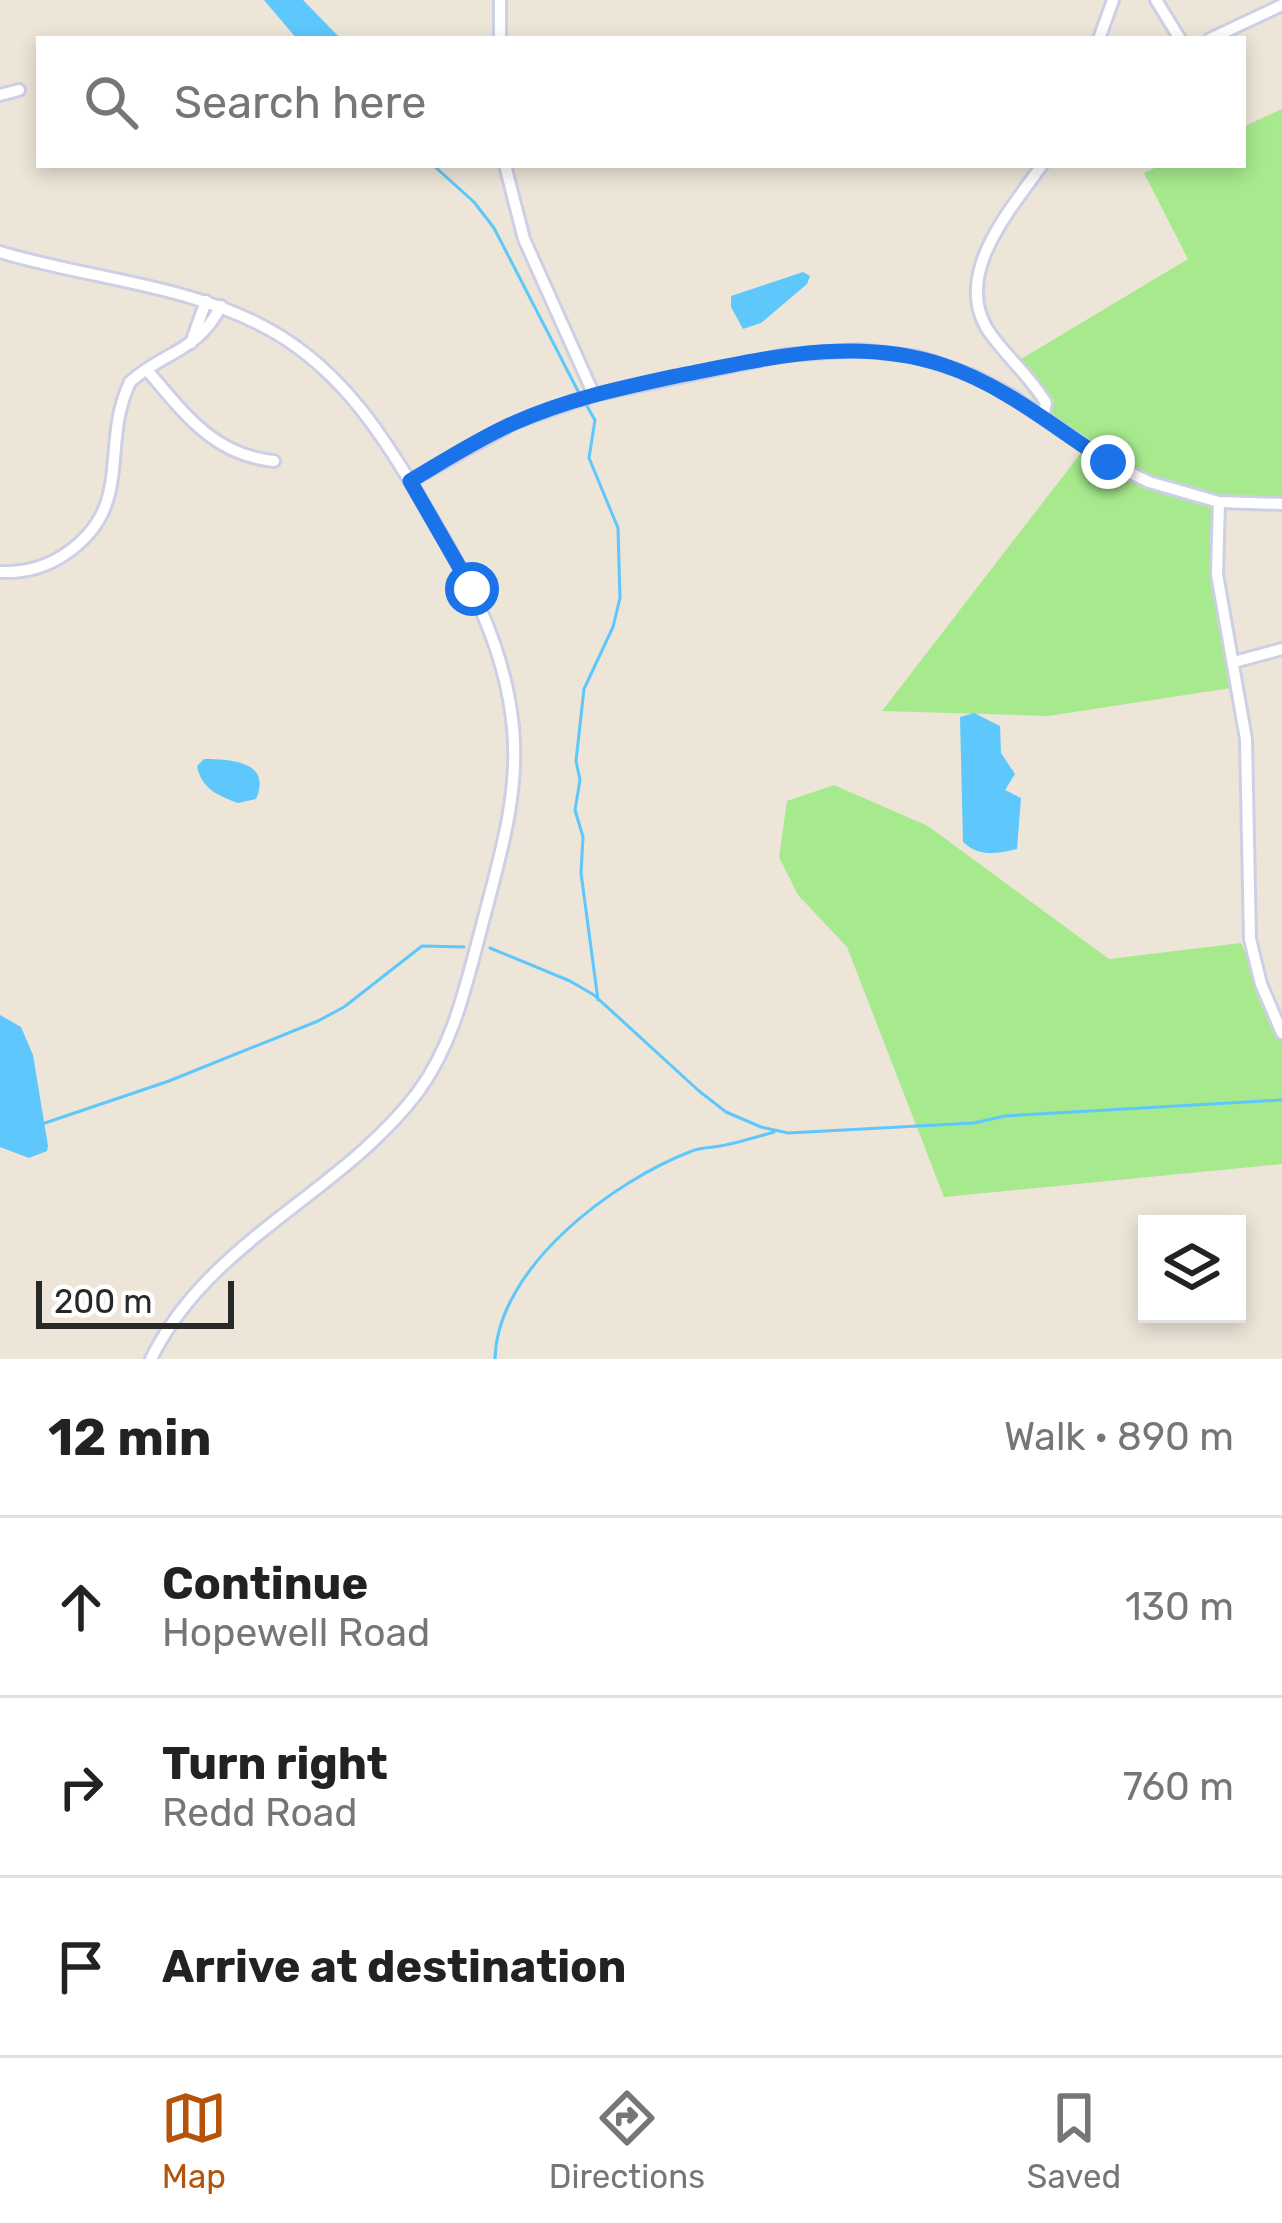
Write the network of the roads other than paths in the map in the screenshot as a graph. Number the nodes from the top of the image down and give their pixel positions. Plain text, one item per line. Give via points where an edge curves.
1 (500, 0) edge
2 (1113, 0) edge
3 (1156, 0) edge
4 (1282, 4) edge
5 (500, 36) edge
6 (1100, 36) edge
7 (1178, 36) edge
8 (1216, 36) edge
9 (19, 90) dead end
10 (0, 95) edge
11 (506, 168) edge
12 (1040, 168) edge
13 (0, 252) edge
14 (206, 301) junction
15 (221, 306) junction
16 (190, 346) junction
17 (147, 370) junction
18 (594, 394) junction
19 (1043, 416) junction
20 (274, 460) dead end
21 (410, 481) junction
22 (1219, 502) junction
23 (1282, 504) edge
24 (0, 572) edge
25 (1282, 650) edge
26 (1234, 662) junction
27 (1282, 1033) edge
28 (152, 1359) edge

1 - 5 street
2 - 6 street
3 - 7 street
4 - 8 street
9 - 10 street
11 - 18 street via 524,238
12 - 19 street via 986,250 977,289 986,327 1035,385
13 - 14 street
14 - 15 street
14 - 16 street
15 - 16 street
15 - 21 street via 330,374
16 - 17 street
17 - 20 street via 209,439
17 - 24 street via 126,389 111,497 100,520 53,561
18 - 19 street via 784,356 860,350 946,366
18 - 21 street via 516,422
19 - 22 street via 1126,472
21 - 28 street via 489,624 513,730 507,821 462,1002 438,1061 401,1112 204,1282
22 - 23 street
22 - 26 street via 1217,574
25 - 26 street
26 - 27 street via 1246,739 1250,939

